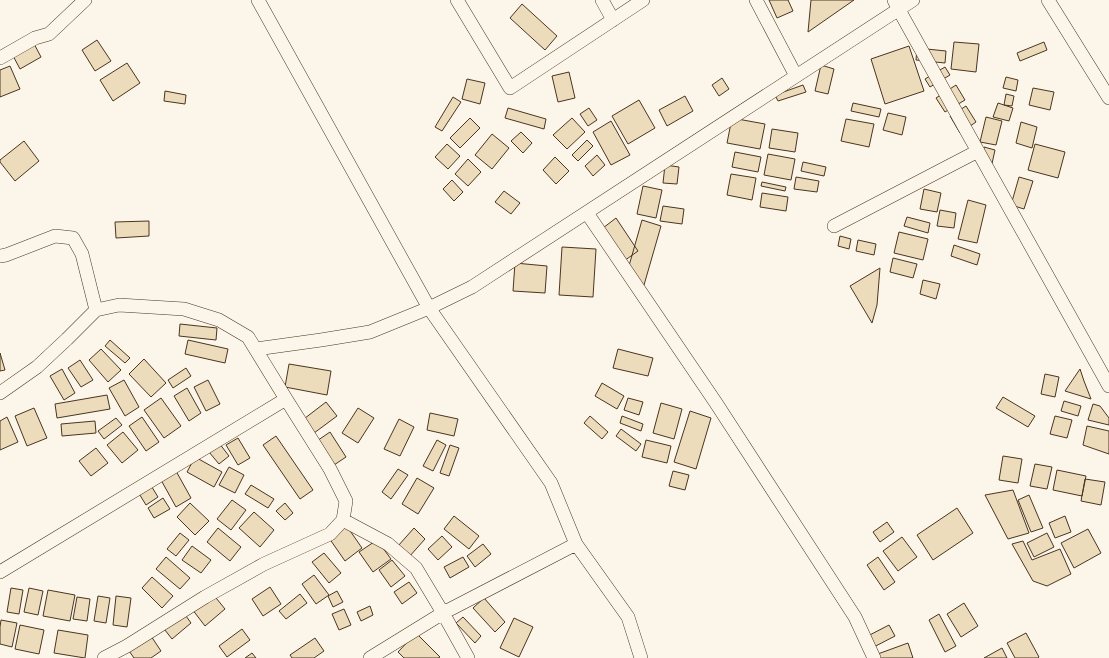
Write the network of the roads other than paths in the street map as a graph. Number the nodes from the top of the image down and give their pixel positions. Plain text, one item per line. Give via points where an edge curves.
1 (85, 0) edge
2 (258, 0) edge
3 (457, 0) edge
4 (602, 0) edge
5 (643, 0) edge
6 (756, 0) edge
7 (914, 0) edge
8 (1048, 0) edge
9 (897, 5) edge
10 (613, 20) junction
11 (0, 58) edge
12 (796, 76) junction
13 (1109, 98) edge
14 (978, 151) junction
15 (587, 213) junction
16 (834, 226) dead end
17 (0, 256) edge
18 (429, 308) junction
19 (96, 310) junction
20 (256, 349) junction
21 (1109, 386) edge
22 (0, 393) edge
23 (286, 399) junction
24 (343, 520) junction
25 (576, 544) junction
26 (0, 572) edge
27 (443, 613) junction
28 (104, 658) edge
29 (370, 658) edge
30 (468, 658) edge
31 (641, 658) edge
32 (874, 658) edge

1 - 11 street via 49,34 34,38
2 - 18 street
3 - 10 street via 510,88
4 - 10 street
5 - 10 street
6 - 12 street
7 - 9 street
8 - 13 street
9 - 12 street
9 - 14 street
12 - 15 street
14 - 16 street
14 - 21 street
15 - 18 street via 472,287
15 - 32 street via 716,403 855,617
17 - 19 street via 55,236 73,238 82,254
18 - 20 street via 370,332
18 - 25 street via 551,484
19 - 20 street via 119,305 184,309 219,320 248,337
19 - 22 street via 37,366
20 - 23 street
23 - 24 street via 330,469 346,501
23 - 26 street
24 - 27 street via 388,544 416,568
24 - 28 street via 330,534 264,564
25 - 27 street
25 - 31 street via 628,617
27 - 29 street
27 - 30 street

